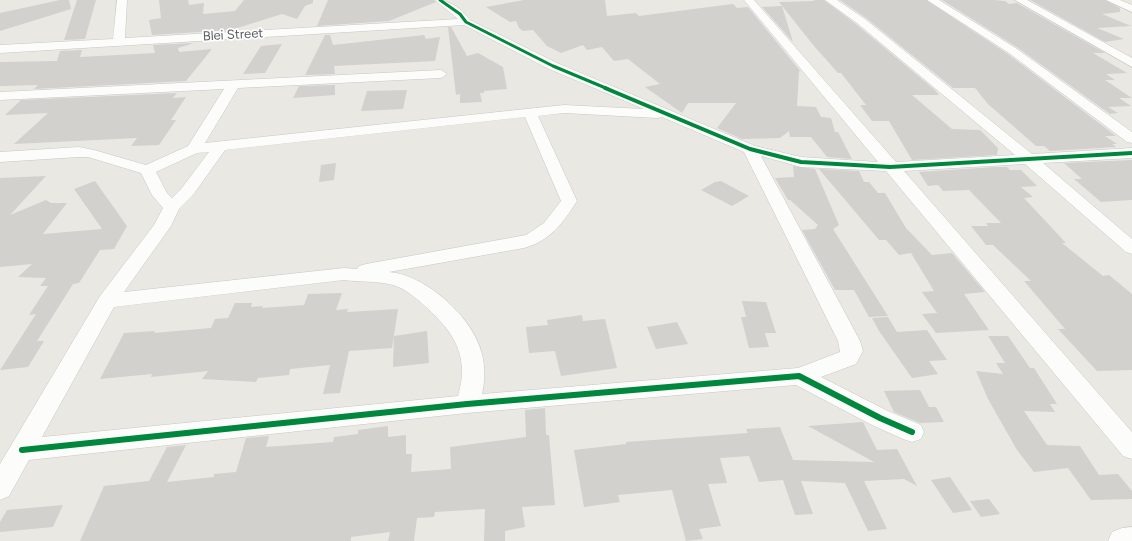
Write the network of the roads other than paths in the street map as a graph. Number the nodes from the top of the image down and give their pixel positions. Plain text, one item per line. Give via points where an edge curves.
1 (122, 0) edge
2 (440, 0) edge
3 (749, 0) edge
4 (830, 0) edge
5 (932, 0) edge
6 (1020, 0) edge
7 (1111, 0) edge
8 (1132, 9) edge
9 (466, 22) junction
10 (119, 42) junction
11 (0, 49) edge
12 (1132, 63) edge
13 (441, 74) dead end
14 (233, 85) junction
15 (0, 96) edge
16 (530, 113) junction
17 (671, 115) junction
18 (1132, 139) edge
19 (220, 147) junction
20 (750, 149) junction
21 (194, 150) junction
22 (1132, 153) edge
23 (0, 157) edge
24 (1029, 159) junction
25 (890, 167) junction
26 (147, 170) junction
27 (172, 207) junction
28 (1132, 248) edge
29 (344, 274) junction
30 (107, 301) junction
31 (799, 376) junction
32 (467, 404) junction
33 (912, 432) dead end
34 (1132, 448) edge
35 (22, 450) junction
36 (0, 488) edge
37 (1132, 540) edge
38 (1122, 541) edge

1 - 10 street
2 - 9 street via 460,14
3 - 25 street
4 - 24 street via 861,21
5 - 18 street via 1013,51
6 - 12 street
7 - 8 street
9 - 10 street, Blei Street
9 - 17 street via 552,66
10 - 11 street, Blei Street
13 - 14 street
14 - 15 street
14 - 21 street
16 - 17 street via 564,109
16 - 19 street
16 - 29 street via 569,201 556,222 539,237 524,242
17 - 20 street
19 - 21 street
19 - 27 street via 187,192
20 - 25 street via 801,162
20 - 31 street via 852,351 848,358
21 - 26 street
22 - 24 street
23 - 26 street via 79,152
24 - 25 street
24 - 28 street
25 - 34 street
26 - 27 street via 160,195
27 - 30 street via 162,226
29 - 30 street
29 - 32 street via 396,279 417,288 449,316 462,333 471,353 471,390
30 - 35 street
31 - 32 street
31 - 33 street
32 - 35 street
35 - 36 street
37 - 38 street

